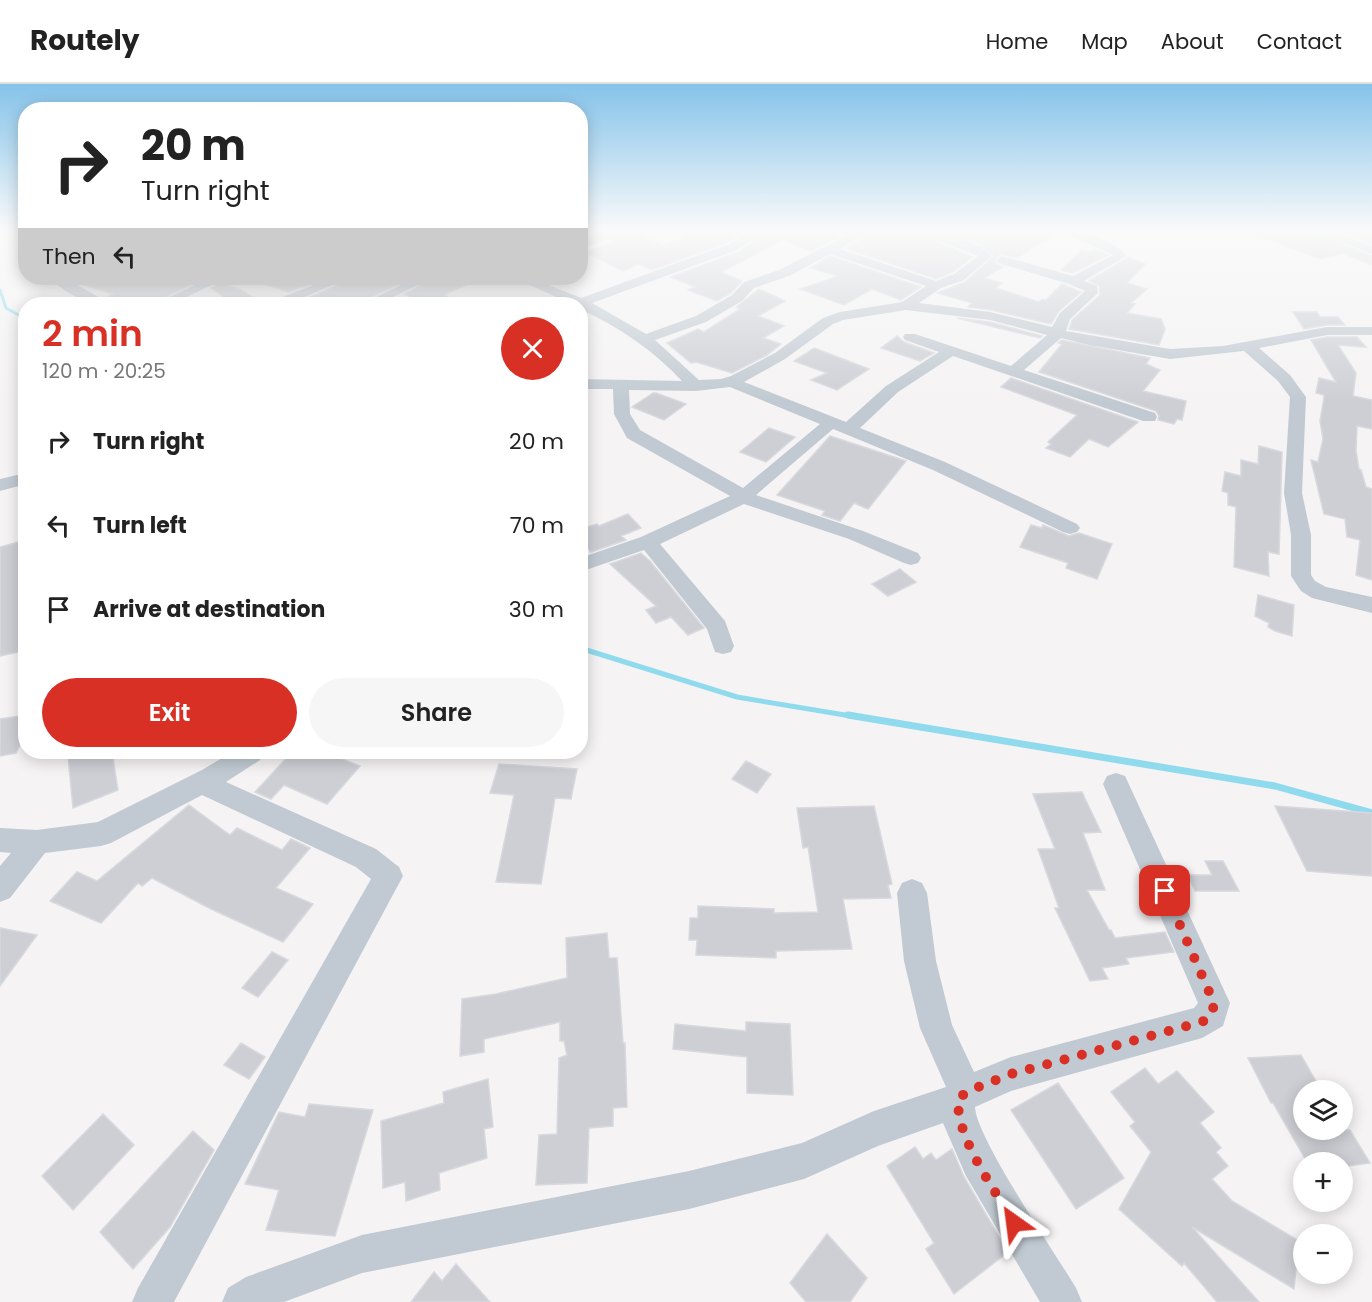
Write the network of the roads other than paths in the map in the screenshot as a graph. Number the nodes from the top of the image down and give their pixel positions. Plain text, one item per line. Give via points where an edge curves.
1 (72, 288) edge
2 (197, 288) edge
3 (317, 288) edge
4 (404, 288) edge
5 (546, 288) edge
6 (620, 288) edge
7 (746, 288) edge
8 (932, 288) edge
9 (1090, 288) edge
10 (87, 297) edge
11 (177, 297) edge
12 (294, 297) edge
13 (384, 297) edge
14 (570, 297) edge
15 (588, 300) edge
16 (588, 305) edge
17 (906, 306) junction
18 (1372, 331) edge
19 (1058, 333) junction
20 (910, 337) dead end
21 (645, 339) junction
22 (1248, 346) junction
23 (949, 352) junction
24 (1013, 372) junction
25 (588, 382) edge
26 (731, 382) junction
27 (622, 386) junction
28 (696, 386) junction
29 (1149, 417) dead end
30 (840, 426) junction
31 (18, 480) edge
32 (0, 485) edge
33 (743, 497) junction
34 (1070, 528) dead end
35 (648, 542) junction
36 (910, 558) dead end
37 (588, 562) edge
38 (1372, 605) edge
39 (723, 646) dead end
40 (241, 759) edge
41 (202, 783) junction
42 (1116, 784) dead end
43 (0, 840) edge
44 (37, 842) junction
45 (0, 888) edge
46 (912, 893) dead end
47 (962, 1096) junction
48 (152, 1302) edge
49 (242, 1302) edge
50 (1062, 1302) edge

1 - 10 street
2 - 11 street
3 - 12 street
4 - 13 street
5 - 14 street
6 - 15 street
7 - 21 street via 737,298 701,319
8 - 17 street
9 - 19 street via 1091,293 1060,323
16 - 21 street
17 - 19 street via 980,314
17 - 26 street via 859,311 828,321 780,356
18 - 22 street via 1327,331
19 - 22 street via 1170,354
19 - 24 street
20 - 23 street
21 - 28 street
22 - 38 street via 1284,378 1298,397 1293,493 1301,535 1301,576 1308,586 1320,592
23 - 24 street
23 - 30 street
24 - 29 street
25 - 27 street
26 - 28 street
26 - 30 street
27 - 28 street
27 - 33 street via 619,404 631,432
30 - 33 street
30 - 34 street via 939,466
31 - 32 street
33 - 35 street
33 - 36 street via 856,535
35 - 37 street
35 - 39 street via 717,627
40 - 41 street
41 - 44 street via 101,834
41 - 48 street via 366,858 389,876
42 - 47 street via 1214,1003 1212,1015 1202,1022 1011,1074
43 - 44 street
44 - 45 street
46 - 47 street via 920,961 936,1028
47 - 49 street via 804,1161 689,1190 362,1254 260,1290
47 - 50 street via 958,1117 979,1163

